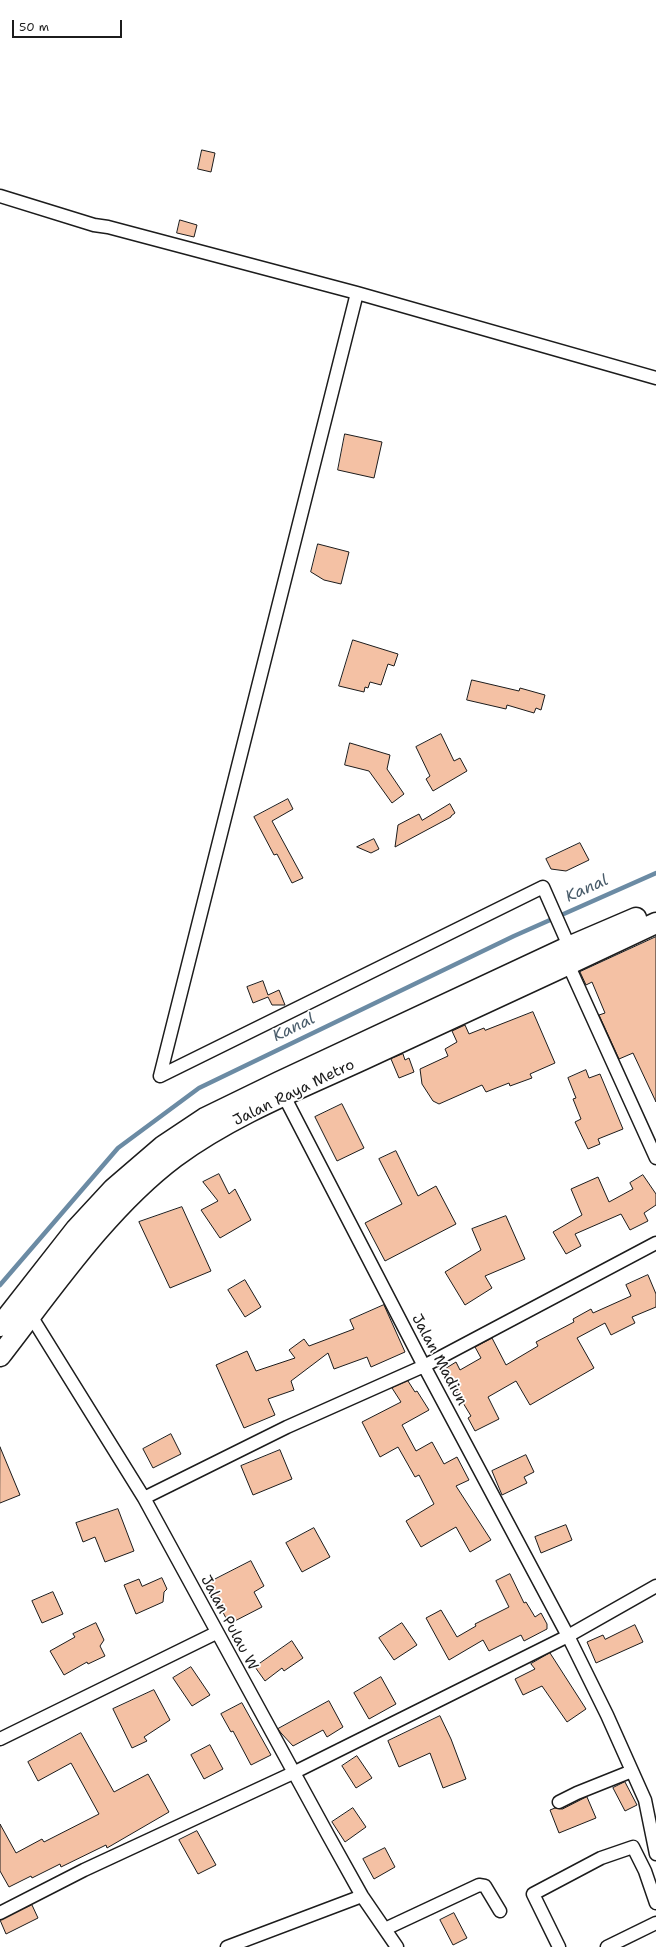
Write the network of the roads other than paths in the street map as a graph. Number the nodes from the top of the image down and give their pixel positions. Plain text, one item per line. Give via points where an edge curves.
1 (0, 196) edge
2 (357, 293) junction
3 (656, 378) edge
4 (656, 909) edge
5 (656, 922) edge
6 (569, 956) junction
7 (284, 1096) junction
8 (656, 1158) edge
9 (656, 1243) edge
10 (24, 1309) junction
11 (5, 1330) edge
12 (0, 1356) edge
13 (424, 1366) junction
14 (144, 1498) junction
15 (656, 1586) edge
16 (216, 1633) junction
17 (568, 1636) junction
18 (0, 1739) edge
19 (632, 1771) junction
20 (293, 1772) junction
21 (559, 1802) dead end
22 (656, 1854) edge
23 (362, 1896) junction
24 (656, 1904) edge
25 (500, 1911) dead end
26 (0, 1913) edge
27 (656, 1923) edge
28 (385, 1929) junction
29 (227, 1947) edge
30 (397, 1947) edge
31 (559, 1947) edge
32 (606, 1947) edge

1 - 2 street via 94,225
2 - 3 street
2 - 6 street via 160,1076 543,887
4 - 6 highway
5 - 6 highway, Jalan Raya Metro
6 - 7 highway, Jalan Raya Metro
6 - 8 street
6 - 10 highway via 279,1082 205,1118 163,1146 113,1189 76,1229
7 - 10 highway, Jalan Raya Metro via 212,1133 174,1158 130,1198
7 - 13 street, Jalan Madiun
9 - 13 street
10 - 11 highway
10 - 14 street, Jalan Pulau W
11 - 12 highway
13 - 14 street via 287,1427
13 - 17 street, Jalan Madiun
14 - 16 street, Jalan Pulau W
15 - 17 street
16 - 18 street
16 - 20 street, Jalan Pulau W
17 - 19 street, Jalan Madiun
17 - 20 street
19 - 21 street
19 - 22 street, Jalan Madiun via 646,1805
20 - 23 street, Jalan Pulau W
20 - 26 street via 84,1870
23 - 28 street, Jalan Pulau W
23 - 29 street
24 - 31 street via 645,1871 632,1847 601,1858 534,1894
25 - 28 street via 485,1886 479,1885
27 - 32 street
28 - 30 street, Jalan Pulau W

